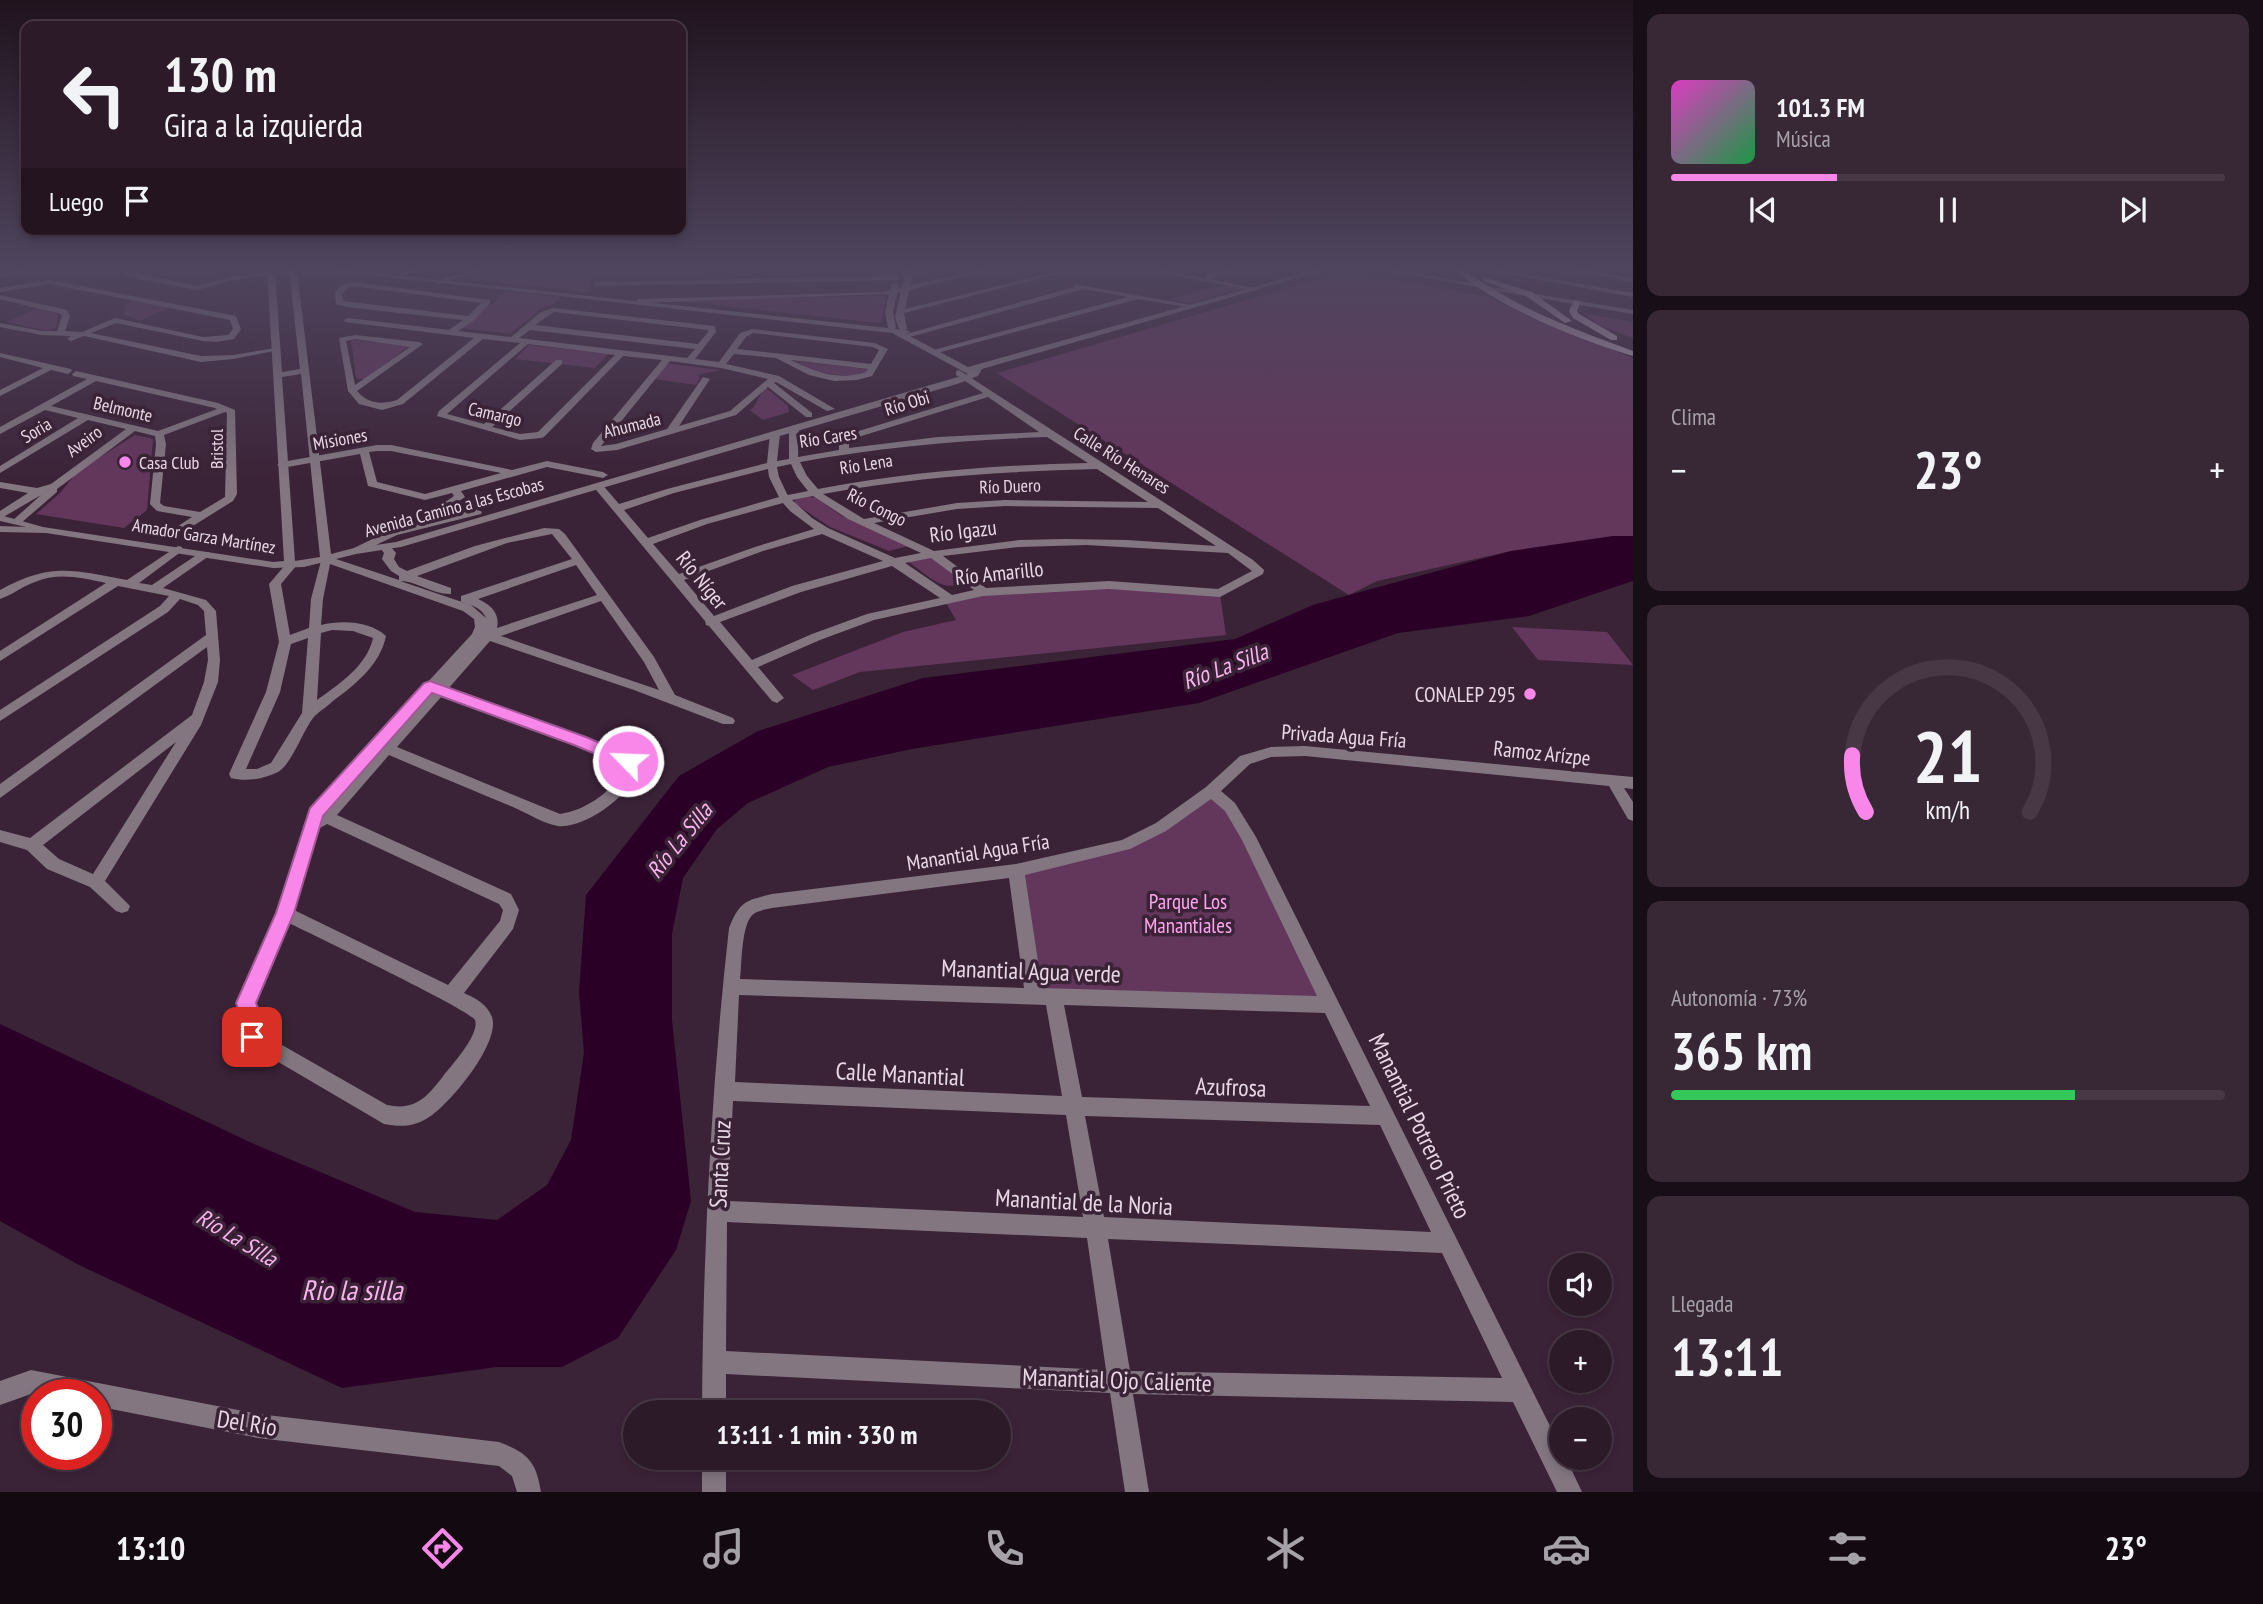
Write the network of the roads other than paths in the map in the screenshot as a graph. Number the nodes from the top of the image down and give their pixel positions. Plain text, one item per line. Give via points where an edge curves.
1 (82, 340) edge
2 (110, 340) edge
3 (274, 340) edge
4 (302, 340) edge
5 (344, 340) edge
6 (375, 340) edge
7 (424, 340) edge
8 (477, 340) edge
9 (500, 340) edge
10 (637, 340) edge
11 (706, 340) edge
12 (741, 340) edge
13 (830, 340) edge
14 (914, 340) edge
15 (979, 340) edge
16 (1081, 340) edge
17 (1596, 340) edge
18 (1614, 340) edge
19 (511, 341) joint
20 (1618, 341) joint
21 (525, 343) junction
22 (417, 345) junction
23 (1633, 346) edge
24 (700, 347) junction
25 (733, 351) junction
26 (934, 352) junction
27 (275, 353) junction
28 (621, 354) junction
29 (1633, 354) edge
30 (0, 355) edge
31 (184, 356) junction
32 (780, 358) junction
33 (667, 360) junction
34 (172, 361) junction
35 (559, 362) dead end
36 (689, 362) junction
37 (721, 365) junction
38 (50, 367) junction
39 (875, 368) junction
40 (306, 370) junction
41 (969, 373) junction
42 (278, 374) junction
43 (768, 378) junction
44 (94, 379) junction
45 (706, 379) dead end
46 (352, 391) junction
47 (0, 393) edge
48 (989, 394) junction
49 (43, 407) junction
50 (226, 409) junction
51 (830, 409) junction
52 (809, 415) junction
53 (88, 416) junction
54 (1025, 419) junction
55 (135, 427) junction
56 (485, 428) junction
57 (794, 428) junction
58 (0, 430) edge
59 (670, 432) junction
60 (775, 433) junction
61 (159, 434) junction
62 (1049, 434) junction
63 (977, 436) junction
64 (844, 450) junction
65 (365, 453) junction
66 (687, 454) junction
67 (793, 459) junction
68 (315, 462) junction
69 (772, 463) junction
70 (1099, 466) junction
71 (283, 468) junction
72 (0, 470) edge
73 (513, 473) junction
74 (600, 480) junction
75 (0, 485) edge
76 (54, 490) junction
77 (455, 490) junction
78 (814, 490) junction
79 (37, 491) junction
80 (785, 497) junction
81 (1160, 505) junction
82 (618, 508) junction
83 (202, 516) junction
84 (0, 517) edge
85 (453, 517) junction
86 (17, 521) junction
87 (863, 522) junction
88 (0, 529) edge
89 (46, 530) junction
90 (823, 530) junction
91 (176, 532) dead end
92 (647, 542) junction
93 (386, 548) junction
94 (178, 549) junction
95 (1231, 550) junction
96 (356, 551) junction
97 (205, 554) junction
98 (932, 554) junction
99 (326, 559) junction
100 (578, 561) junction
101 (893, 562) junction
102 (290, 566) junction
103 (1258, 570) joint
104 (402, 579) junction
105 (676, 579) junction
106 (114, 582) junction
107 (128, 584) junction
108 (155, 588) junction
109 (983, 592) junction
110 (0, 595) edge
111 (177, 595) junction
112 (604, 596) junction
113 (948, 598) junction
114 (460, 601) junction
115 (710, 622) junction
116 (316, 630) junction
117 (483, 636) junction
118 (212, 637) junction
119 (285, 642) junction
120 (0, 657) edge
121 (749, 666) junction
122 (436, 688) junction
123 (669, 695) junction
124 (777, 698) dead end
125 (309, 713) junction
126 (0, 716) edge
127 (198, 718) junction
128 (728, 721) dead end
129 (382, 747) junction
130 (1447, 765) joint
131 (1613, 781) junction
132 (1633, 783) edge
133 (1211, 791) junction
134 (0, 792) edge
135 (1633, 816) edge
136 (318, 818) junction
137 (0, 836) edge
138 (32, 845) junction
139 (1016, 871) junction
140 (96, 882) junction
141 (122, 906) dead end
142 (285, 913) junction
143 (739, 917) joint
144 (730, 987) junction
145 (452, 995) junction
146 (1044, 996) junction
147 (1331, 1005) junction
148 (724, 1091) junction
149 (1073, 1106) junction
150 (1386, 1116) junction
151 (717, 1211) junction
152 (1096, 1229) junction
153 (1448, 1243) junction
154 (714, 1362) junction
155 (1121, 1382) junction
156 (1520, 1390) junction
157 (0, 1393) edge
158 (714, 1400) edge
159 (714, 1470) edge
160 (529, 1492) edge
161 (714, 1492) edge
162 (1138, 1492) edge
163 (1570, 1492) edge

1 - 34 street
2 - 31 street
3 - 27 street
4 - 40 street
5 - 46 street
6 - 22 street
7 - 22 street
8 - 46 street via 396,404 368,404
9 - 19 street
10 - 24 street
11 - 24 street
12 - 25 street
13 - 39 street via 882,346
14 - 26 street, Calle Río Henares
15 - 26 street
16 - 41 street, Avenida Camino a las Escobas
17 - 29 main road
18 - 20 main road
19 - 21 street
20 - 23 main road
21 - 28 street
21 - 56 street, Camargo via 442,413 445,419
22 - 46 street
24 - 36 street
25 - 32 street
25 - 37 street
26 - 41 street, Calle Río Henares
27 - 31 street
27 - 34 street via 215,364
27 - 42 street
28 - 33 street
28 - 56 street, Camargo via 547,432 528,438
30 - 38 street, Bristol
31 - 34 street
32 - 39 street
32 - 39 street via 836,380 862,377
33 - 36 street
33 - 59 street, Ahumada via 595,448 610,449
35 - 56 street
36 - 37 street
37 - 43 street
38 - 44 street, Bristol
38 - 47 street
40 - 42 street
40 - 68 street
41 - 48 street, Calle Río Henares
41 - 51 street, Avenida Camino a las Escobas
41 - 57 street, Avenida Camino a las Escobas
42 - 71 street
43 - 51 street
43 - 52 street
43 - 59 street, Ahumada via 738,410
44 - 49 street
44 - 50 street, Bristol
45 - 59 street
48 - 54 street, Calle Río Henares
48 - 64 street, Río Obi via 852,436 844,441
49 - 53 street, Belmonte
49 - 58 street
50 - 61 street
50 - 83 street, Bristol via 232,412 232,494
51 - 52 street, Avenida Camino a las Escobas
52 - 66 street, Avenida Camino a las Escobas
53 - 55 street, Belmonte
53 - 72 street, Soria
54 - 62 street, Calle Río Henares
54 - 63 street
55 - 61 street, Belmonte
55 - 76 street, Aveiro
57 - 60 street, Avenida Camino a las Escobas
57 - 67 street
60 - 66 street, Avenida Camino a las Escobas
60 - 69 street, Río Congo
61 - 83 street, Belmonte via 162,444 155,504
62 - 63 street, Río Cares
62 - 70 street, Calle Río Henares
63 - 64 street, Río Cares
64 - 67 street, Río Cares
65 - 68 street, Misiones
65 - 73 street, Misiones via 403,450
65 - 77 street via 372,484 425,497
66 - 74 street, Avenida Camino a las Escobas
67 - 69 street, Río Cares
67 - 78 street, Río Congo
68 - 71 street, Misiones
68 - 99 street
69 - 80 street, Río Congo
69 - 82 street, Río Cares
70 - 78 street, Río Lena via 961,470
70 - 81 street, Calle Río Henares
71 - 102 street
73 - 74 street via 552,463
73 - 77 street
74 - 82 street, Río Níger
74 - 85 street, Avenida Camino a las Escobas
74 - 93 street, Avenida Camino a las Escobas
75 - 79 street
76 - 79 street, Aveiro
76 - 86 street, Aveiro
77 - 85 street via 460,497 446,505
78 - 80 street, Río Lena
78 - 87 street, Río Congo
79 - 84 street, Aveiro
80 - 90 street, Río Congo
80 - 92 street, Río Lena
81 - 87 street, Río Duero via 1005,503
81 - 95 street, Calle Río Henares
82 - 92 street, Río Níger
83 - 91 street, Bristol
84 - 86 street, Amador Garza Martínez
85 - 96 street, Avenida Camino a las Escobas via 381,537
86 - 89 street, Amador Garza Martínez
87 - 98 street, Río Congo
88 - 89 street, Amador Garza Martínez
89 - 94 street, Amador Garza Martínez
90 - 101 street, Río Congo
90 - 105 street
92 - 105 street, Río Níger
93 - 96 street, Avenida Camino a las Escobas
93 - 104 street
94 - 97 street, Amador Garza Martínez
94 - 107 street
95 - 98 street, Río Igazu via 1063,542
95 - 103 street, Calle Río Henares
96 - 99 street, Amador Garza Martínez
97 - 102 street, Amador Garza Martínez
97 - 108 street
98 - 101 street, Río Igazu
98 - 109 street, Río Congo
99 - 102 street, Amador Garza Martínez
99 - 104 street
99 - 116 street
100 - 104 street via 558,533 546,530 422,568
100 - 112 street
100 - 114 street
101 - 113 street, Río Congo
101 - 115 street, Río Igazu via 799,586
102 - 119 street via 275,584
103 - 109 street, Río Amarillo via 1220,593 1109,585
104 - 114 street
105 - 115 street, Río Níger
106 - 107 street
106 - 110 street via 52,571
106 - 120 street
107 - 108 street
108 - 111 street
109 - 113 street, Río Amarillo
111 - 118 street via 203,601 212,611
111 - 126 street via 164,609
112 - 117 street
112 - 123 street
113 - 121 street, Río Amarillo via 845,626
114 - 117 street via 487,608 494,626
115 - 121 street, Río Níger
116 - 119 street
116 - 125 street
116 - 125 street via 337,624 364,629 380,636 380,646 355,676
117 - 122 street
117 - 123 street
118 - 127 street via 211,682
118 - 134 street
119 - 125 street via 273,692 236,774 258,774 276,767
121 - 124 street, Río Níger
122 - 129 street
122 - 129 street via 617,755 631,765 630,775 593,809 559,820
123 - 128 street
127 - 138 street
127 - 140 street
129 - 136 street
130 - 131 street, Ramoz Arízpe
130 - 133 street, Privada Agua Fría via 1271,752 1245,760
131 - 132 street, Ramoz Arízpe
131 - 135 street
133 - 139 street, Manantial Agua Fría via 1161,827 1125,845
133 - 147 street, Manantial Potrero Prieto via 1236,816
136 - 142 street
136 - 145 street via 505,900 511,910 507,924
137 - 138 street
138 - 140 street via 53,864
139 - 143 street, Manantial Agua Fría via 772,901 750,907
139 - 146 street
140 - 141 street
142 - 145 street
142 - 145 street via 246,1003 252,1037 384,1114 414,1116 430,1106 481,1042 485,1017
143 - 144 street, Santa Cruz
144 - 146 street, Manantial Agua verde
144 - 148 street, Santa Cruz
146 - 147 street, Manantial Agua verde
146 - 149 street
147 - 150 street, Manantial Potrero Prieto
148 - 149 street, Calle Manantial
148 - 151 street, Santa Cruz
149 - 150 street, Azufrosa
149 - 152 street
150 - 153 street, Manantial Potrero Prieto
151 - 152 street, Manantial de la Noria
151 - 154 street, Santa Cruz
152 - 153 street, Manantial de la Noria
152 - 155 street
153 - 156 street, Manantial Potrero Prieto
154 - 155 street, Manantial Ojo Caliente
154 - 158 street, Santa Cruz
155 - 156 street, Manantial Ojo Caliente
155 - 162 street
156 - 163 street, Manantial Potrero Prieto
157 - 160 street, Del Río via 31,1381 258,1426 499,1454 522,1466
159 - 161 street

